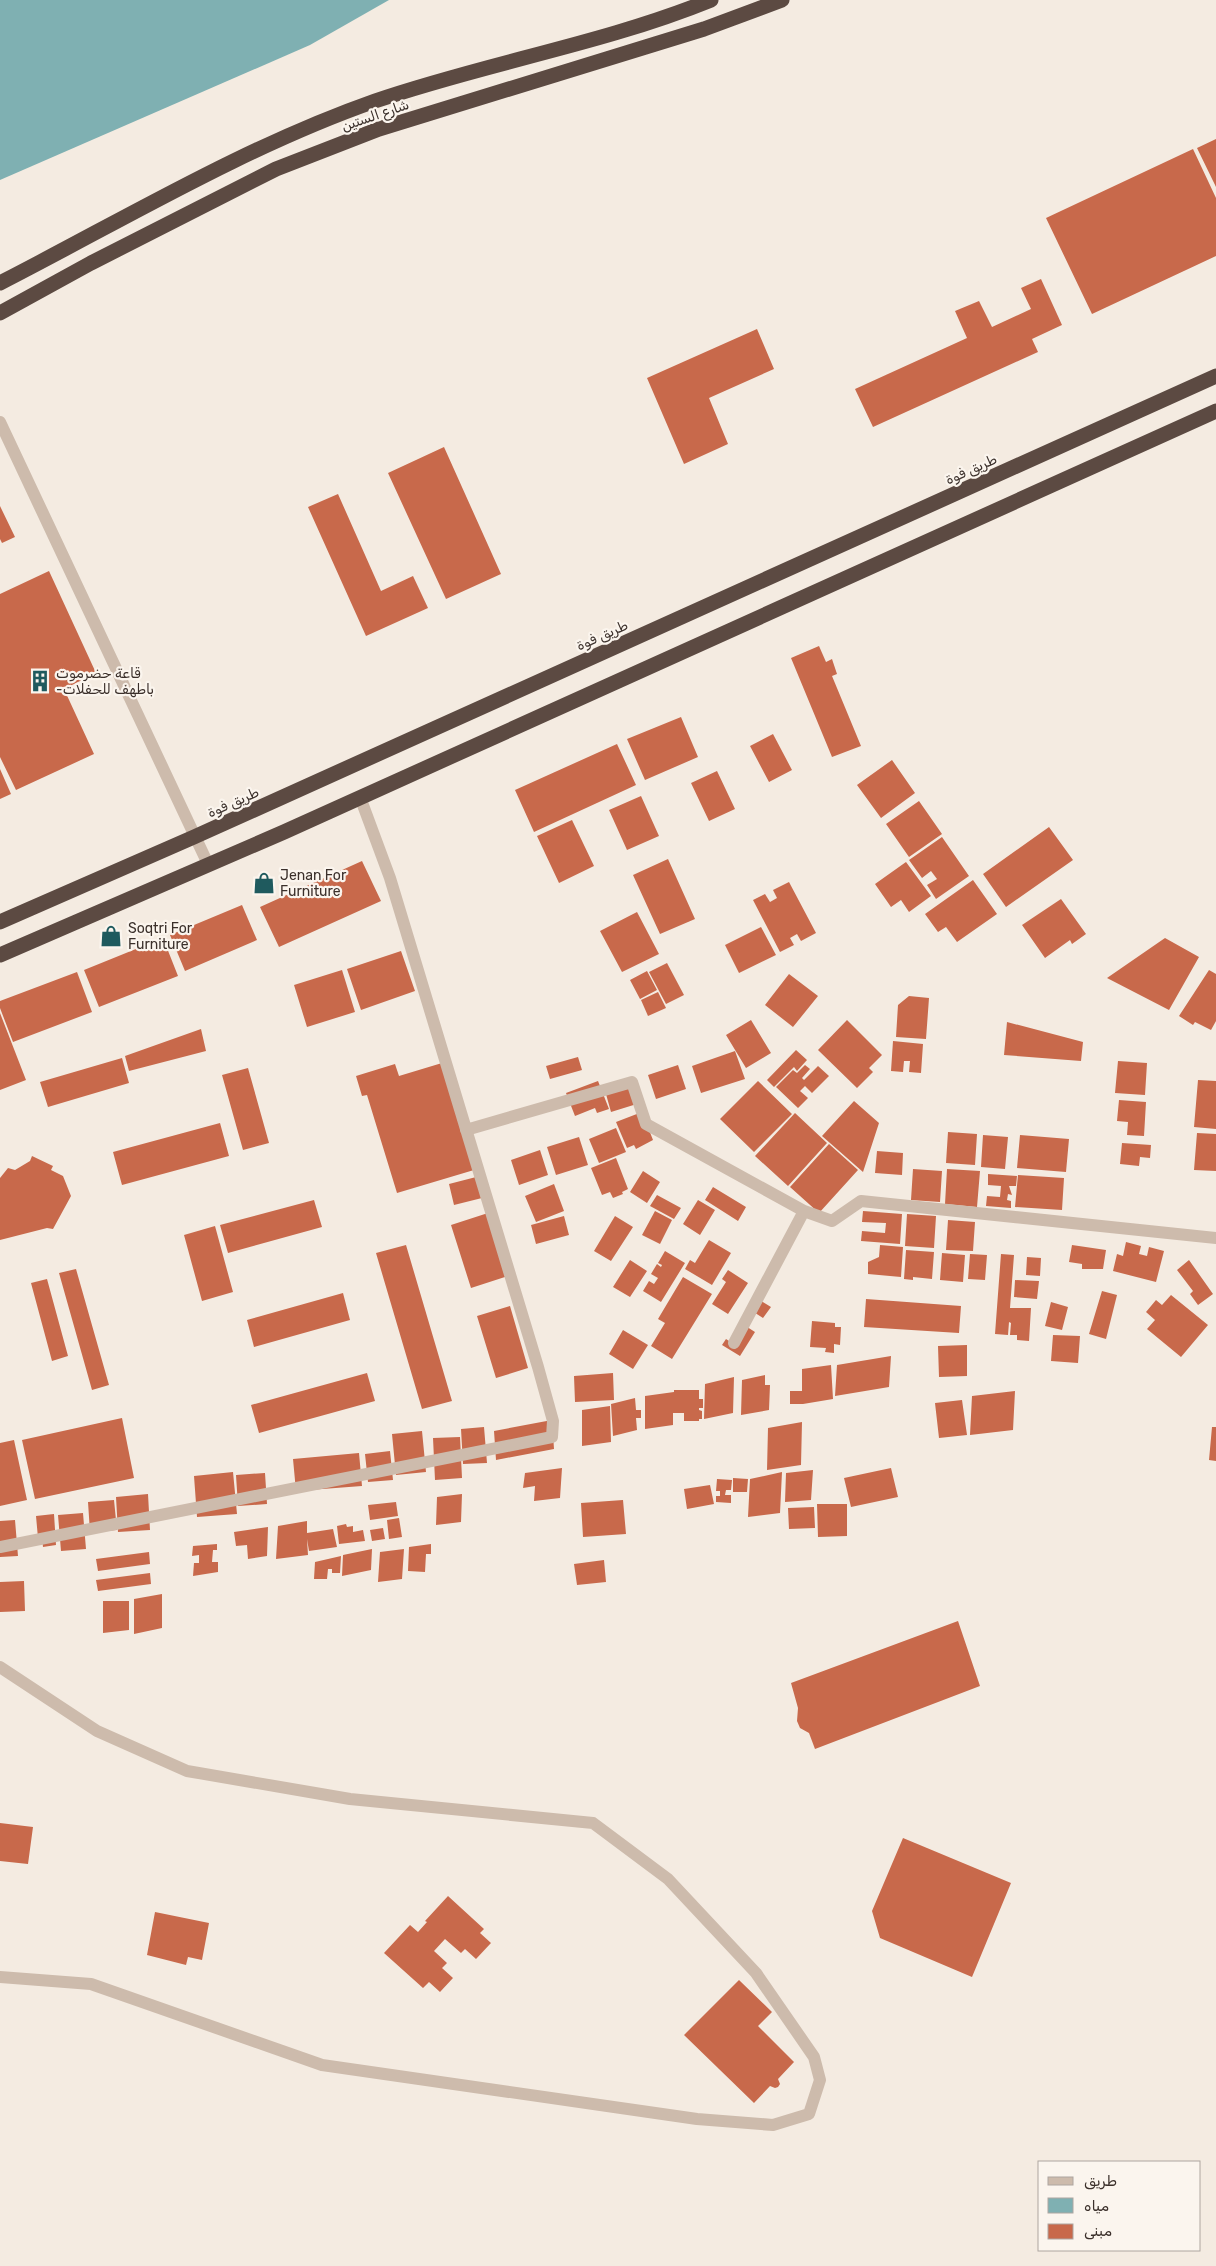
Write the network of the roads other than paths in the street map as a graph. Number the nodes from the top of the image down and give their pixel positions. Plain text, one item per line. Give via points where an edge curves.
1 (711, 0) edge
2 (782, 0) edge
3 (0, 284) edge
4 (0, 313) edge
5 (1216, 376) edge
6 (1216, 411) edge
7 (0, 422) edge
8 (360, 797) junction
9 (194, 837) junction
10 (208, 864) junction
11 (0, 922) edge
12 (0, 955) edge
13 (466, 1130) junction
14 (804, 1212) junction
15 (1216, 1238) edge
16 (734, 1343) dead end
17 (0, 1548) edge
18 (0, 1667) edge
19 (0, 1977) edge

1 - 3 highway, شارع الستين via 576,44 448,78 374,102 273,142
2 - 4 highway, شارع الستين via 695,32 379,129 276,169
5 - 9 highway, طريق فوة
6 - 8 highway
7 - 9 street
8 - 10 highway
8 - 13 street via 390,878
9 - 10 street
9 - 11 highway, طريق فوة
10 - 12 highway
13 - 14 street via 632,1082 646,1124
13 - 17 street via 553,1421 552,1436
14 - 15 street via 832,1221 861,1201
14 - 16 street
18 - 19 street via 97,1731 186,1771 350,1798 593,1823 668,1880 756,1973 814,2057 820,2080 809,2114 773,2125 698,2118 322,2065 91,1984

